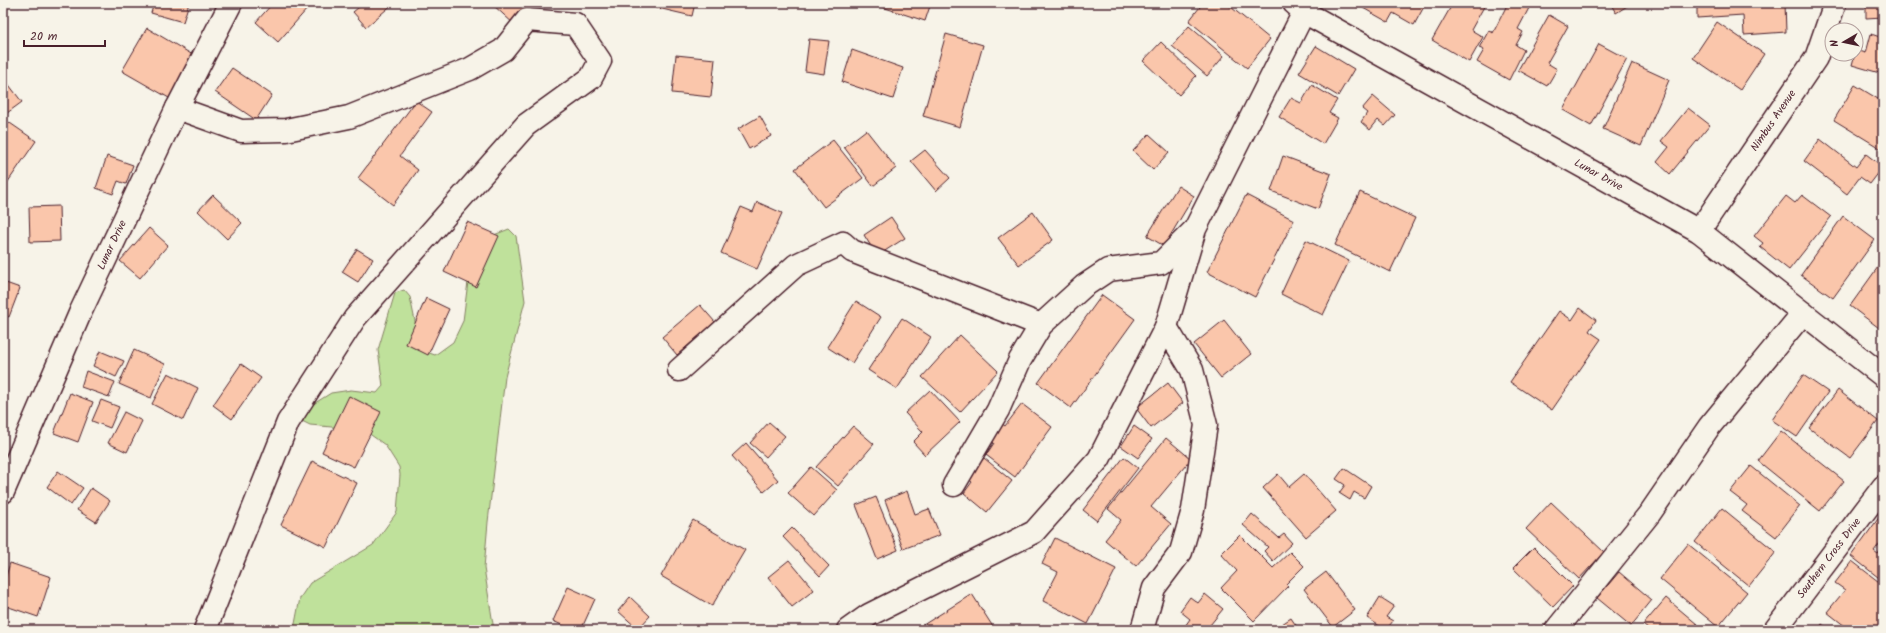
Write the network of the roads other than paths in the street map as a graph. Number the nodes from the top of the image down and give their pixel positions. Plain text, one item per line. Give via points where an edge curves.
1 (231, 3) edge
2 (1835, 3) edge
3 (1299, 7) edge
4 (177, 108) junction
5 (1195, 229) junction
6 (1699, 231) junction
7 (1803, 313) junction
8 (1041, 325) junction
9 (1166, 327) junction
10 (680, 370) dead end
11 (1883, 376) edge
12 (954, 485) dead end
13 (1883, 487) edge
14 (3, 492) edge
15 (204, 630) edge
16 (848, 630) edge
17 (1142, 630) edge
18 (1556, 630) edge
19 (1775, 630) edge

1 - 4 street, Lunar Drive
2 - 6 street, Nimbus Avenue via 1816,58
3 - 5 street
3 - 6 street, Lunar Drive
4 - 14 street, Lunar Drive via 81,311
4 - 15 street via 241,131 286,130 349,116 470,69 503,50 527,20 575,24 600,61 591,78 526,125 355,318 288,422
5 - 8 street via 1161,263 1108,270 1084,286
5 - 9 street
6 - 7 street, Lunar Drive
7 - 11 street, Lunar Drive
7 - 18 street via 1709,427 1650,513
8 - 10 street via 852,251 842,243 796,265
8 - 12 street via 1020,360 998,410
9 - 16 street via 1098,459 1034,532 870,615
9 - 17 street via 1192,370 1206,425 1193,510 1181,552 1154,588
13 - 19 street, Southern Cross Drive

